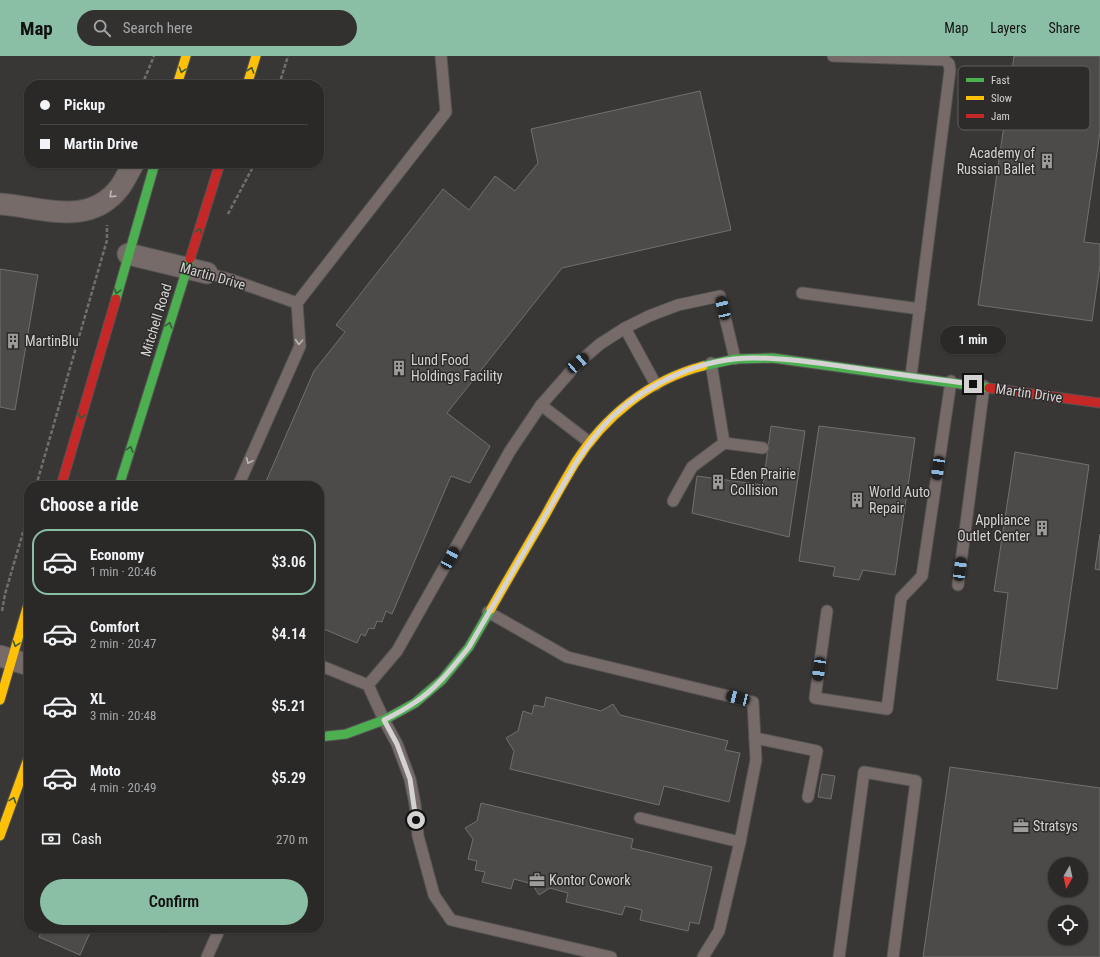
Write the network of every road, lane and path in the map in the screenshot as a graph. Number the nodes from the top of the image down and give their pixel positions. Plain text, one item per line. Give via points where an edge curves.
1 (154, 56) edge
2 (186, 56) edge
3 (256, 56) edge
4 (288, 56) edge
5 (441, 56) edge
6 (833, 56) edge
7 (144, 80) edge
8 (179, 80) edge
9 (248, 80) edge
10 (281, 80) edge
11 (131, 168) edge
12 (153, 168) edge
13 (219, 168) edge
14 (8, 205) edge
15 (100, 205) junction
16 (128, 254) junction
17 (197, 271) junction
18 (802, 293) dead end
19 (297, 303) junction
20 (920, 309) junction
21 (625, 328) junction
22 (735, 359) junction
23 (711, 363) junction
24 (911, 376) junction
25 (951, 381) junction
26 (656, 385) junction
27 (984, 386) junction
28 (1100, 403) edge
29 (541, 405) junction
30 (589, 442) junction
31 (724, 443) junction
32 (762, 448) dead end
33 (37, 481) edge
34 (62, 481) edge
35 (120, 481) edge
36 (240, 481) edge
37 (673, 501) dead end
38 (24, 529) edge
39 (958, 585) dead end
40 (827, 611) dead end
41 (488, 612) junction
42 (1, 616) edge
43 (24, 619) edge
44 (13, 660) edge
45 (324, 666) edge
46 (368, 685) junction
47 (0, 700) edge
48 (384, 720) junction
49 (324, 736) edge
50 (755, 738) junction
51 (24, 770) edge
52 (808, 797) dead end
53 (640, 818) dead end
54 (0, 836) edge
55 (740, 842) junction
56 (218, 933) edge
57 (207, 957) edge
58 (612, 957) edge
59 (703, 957) edge
60 (839, 957) edge
61 (893, 957) edge

1 - 7 path
2 -> 8 street
9 -> 3 street
4 - 10 path
5 - 19 lane via 446,112
6 - 20 lane via 945,60 949,64
11 -> 15 street via 120,187
12 - 16 street
17 -> 13 street, Mitchell Road
14 - 15 street via 70,213
15 - 33 path via 107,226 107,240
16 - 17 street, Martin Drive
16 -> 34 street
17 - 19 lane, Martin Drive via 232,280
35 -> 17 street, Mitchell Road
18 - 20 lane
19 -> 36 lane via 300,346
20 - 24 lane
21 - 22 lane via 678,305 720,296
21 - 26 lane
21 - 29 lane via 600,344 578,363
22 - 23 street, Martin Drive
22 - 24 street, Martin Drive via 792,360
23 - 26 street, Martin Drive via 680,373
23 - 31 lane
24 - 25 street, Martin Drive
25 - 27 street, Martin Drive
25 - 40 lane via 922,576 901,598 886,709 815,698
26 - 30 street, Martin Drive via 610,418
27 - 28 street, Martin Drive
27 - 39 lane
29 - 30 lane
29 - 46 lane via 510,451 397,652
30 - 41 street, Martin Drive
31 - 32 lane
31 - 37 lane via 692,467
38 - 42 path
41 - 48 street, Martin Drive via 469,647 442,680 415,703
41 - 50 lane via 567,657 753,702
43 -> 44 street
44 - 47 street
45 - 46 lane
46 - 48 lane
48 - 49 street, Martin Drive via 346,734
48 - 58 lane via 397,744 410,779 418,836 434,895 452,920
50 - 52 lane via 817,751
50 - 55 lane via 756,760
54 -> 51 street
53 - 55 lane
55 - 59 lane via 718,931
56 - 57 lane
60 - 61 lane via 864,772 916,781

